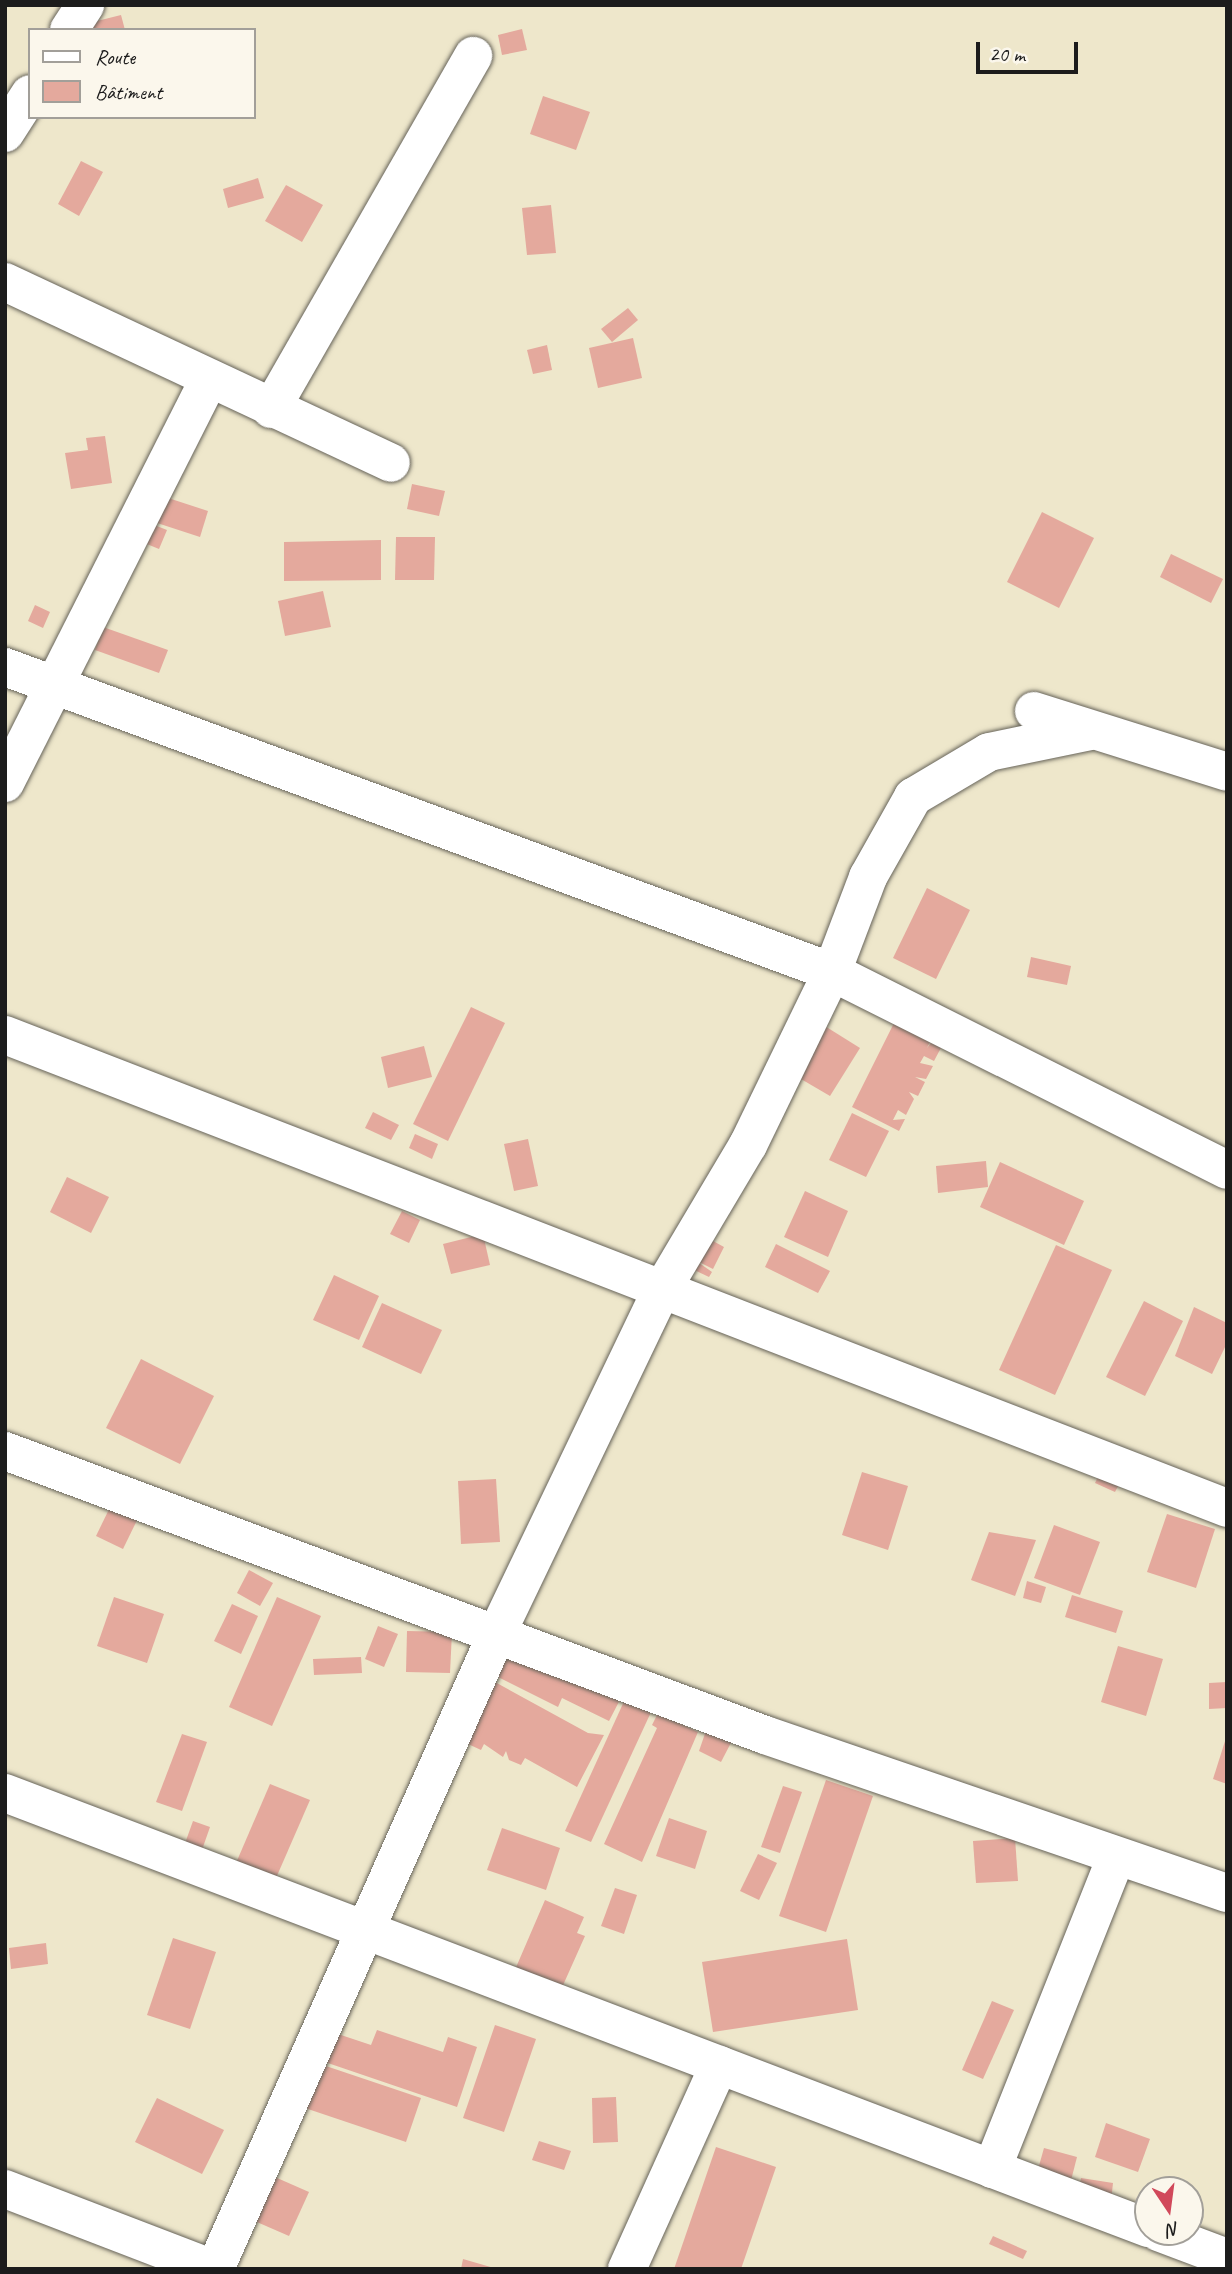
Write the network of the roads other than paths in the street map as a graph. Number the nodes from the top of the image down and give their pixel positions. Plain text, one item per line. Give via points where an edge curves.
1 (85, 5) edge
2 (70, 28) edge
3 (473, 56) dead end
4 (28, 97) edge
5 (5, 133) edge
6 (5, 282) edge
7 (209, 380) junction
8 (271, 410) junction
9 (391, 463) dead end
10 (5, 667) edge
11 (51, 684) junction
12 (1034, 711) dead end
13 (1090, 731) junction
14 (1227, 772) edge
15 (5, 783) edge
16 (832, 972) junction
17 (5, 1035) edge
18 (1227, 1170) edge
19 (660, 1293) junction
20 (5, 1451) edge
21 (1227, 1508) edge
22 (498, 1631) junction
23 (5, 1793) edge
24 (1116, 1857) junction
25 (1227, 1893) edge
26 (363, 1929) junction
27 (719, 2065) junction
28 (992, 2169) junction
29 (5, 2189) edge
30 (1134, 2223) edge
31 (1195, 2246) edge
32 (1227, 2258) edge
33 (214, 2269) edge
34 (627, 2269) edge

1 - 2 street
3 - 8 street
4 - 5 street
6 - 7 street
7 - 8 street
7 - 11 street
8 - 9 street
10 - 11 street
11 - 15 street
11 - 16 street
12 - 13 street
13 - 14 street
13 - 16 street via 989,752 913,797 868,877
16 - 18 street
16 - 19 street via 748,1145
17 - 19 street
19 - 21 street
19 - 22 street
20 - 22 street
22 - 24 street via 765,1735
22 - 26 street
23 - 26 street
24 - 25 street
24 - 28 street
26 - 27 street
26 - 33 street
27 - 28 street
27 - 34 street
28 - 30 street
29 - 33 street
31 - 32 street

